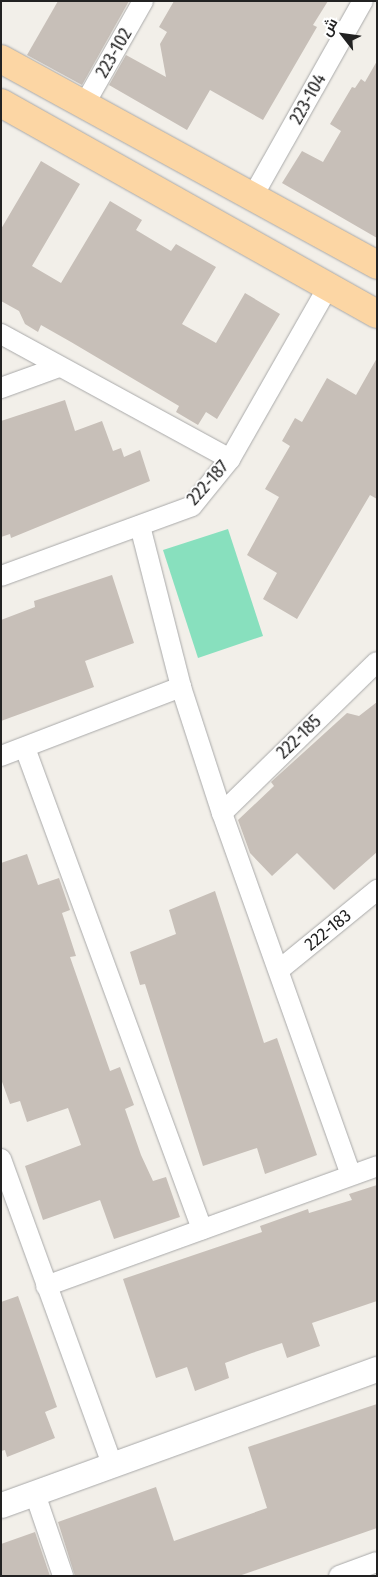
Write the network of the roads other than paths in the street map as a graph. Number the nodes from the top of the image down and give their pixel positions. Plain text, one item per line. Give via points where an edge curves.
1 (143, 1) edge
2 (363, 1) edge
3 (1, 59) edge
4 (1, 103) edge
5 (84, 105) junction
6 (253, 196) junction
7 (377, 265) edge
8 (328, 287) junction
9 (377, 314) edge
10 (1, 334) edge
11 (59, 367) junction
12 (1, 388) edge
13 (230, 459) junction
14 (140, 526) junction
15 (1, 576) edge
16 (377, 662) edge
17 (181, 687) junction
18 (24, 748) junction
19 (1, 756) edge
20 (222, 813) junction
21 (377, 890) edge
22 (279, 970) junction
23 (1, 1159) edge
24 (377, 1166) edge
25 (351, 1175) junction
26 (202, 1229) junction
27 (46, 1286) junction
28 (377, 1369) edge
29 (113, 1467) junction
30 (35, 1494) junction
31 (1, 1505) edge
32 (377, 1562) edge
33 (63, 1576) edge
34 (339, 1576) edge

1 - 5 street, 223-102
2 - 6 street, 223-104
3 - 5 main road
4 - 8 main road
5 - 6 main road
6 - 7 main road
8 - 9 main road
8 - 13 street, 222-187
10 - 11 street
11 - 12 street
11 - 13 street
13 - 14 street, 222-187 via 192,506
14 - 15 street, 222-187
14 - 17 street
16 - 20 street, 222-185
17 - 18 street
17 - 20 street
18 - 19 street
18 - 26 street
20 - 22 street
21 - 22 street, 222-183
22 - 25 street
23 - 27 street
24 - 25 street
25 - 26 street
26 - 27 street
27 - 29 street
28 - 29 street
29 - 30 street
30 - 31 street
30 - 33 street
32 - 34 street

